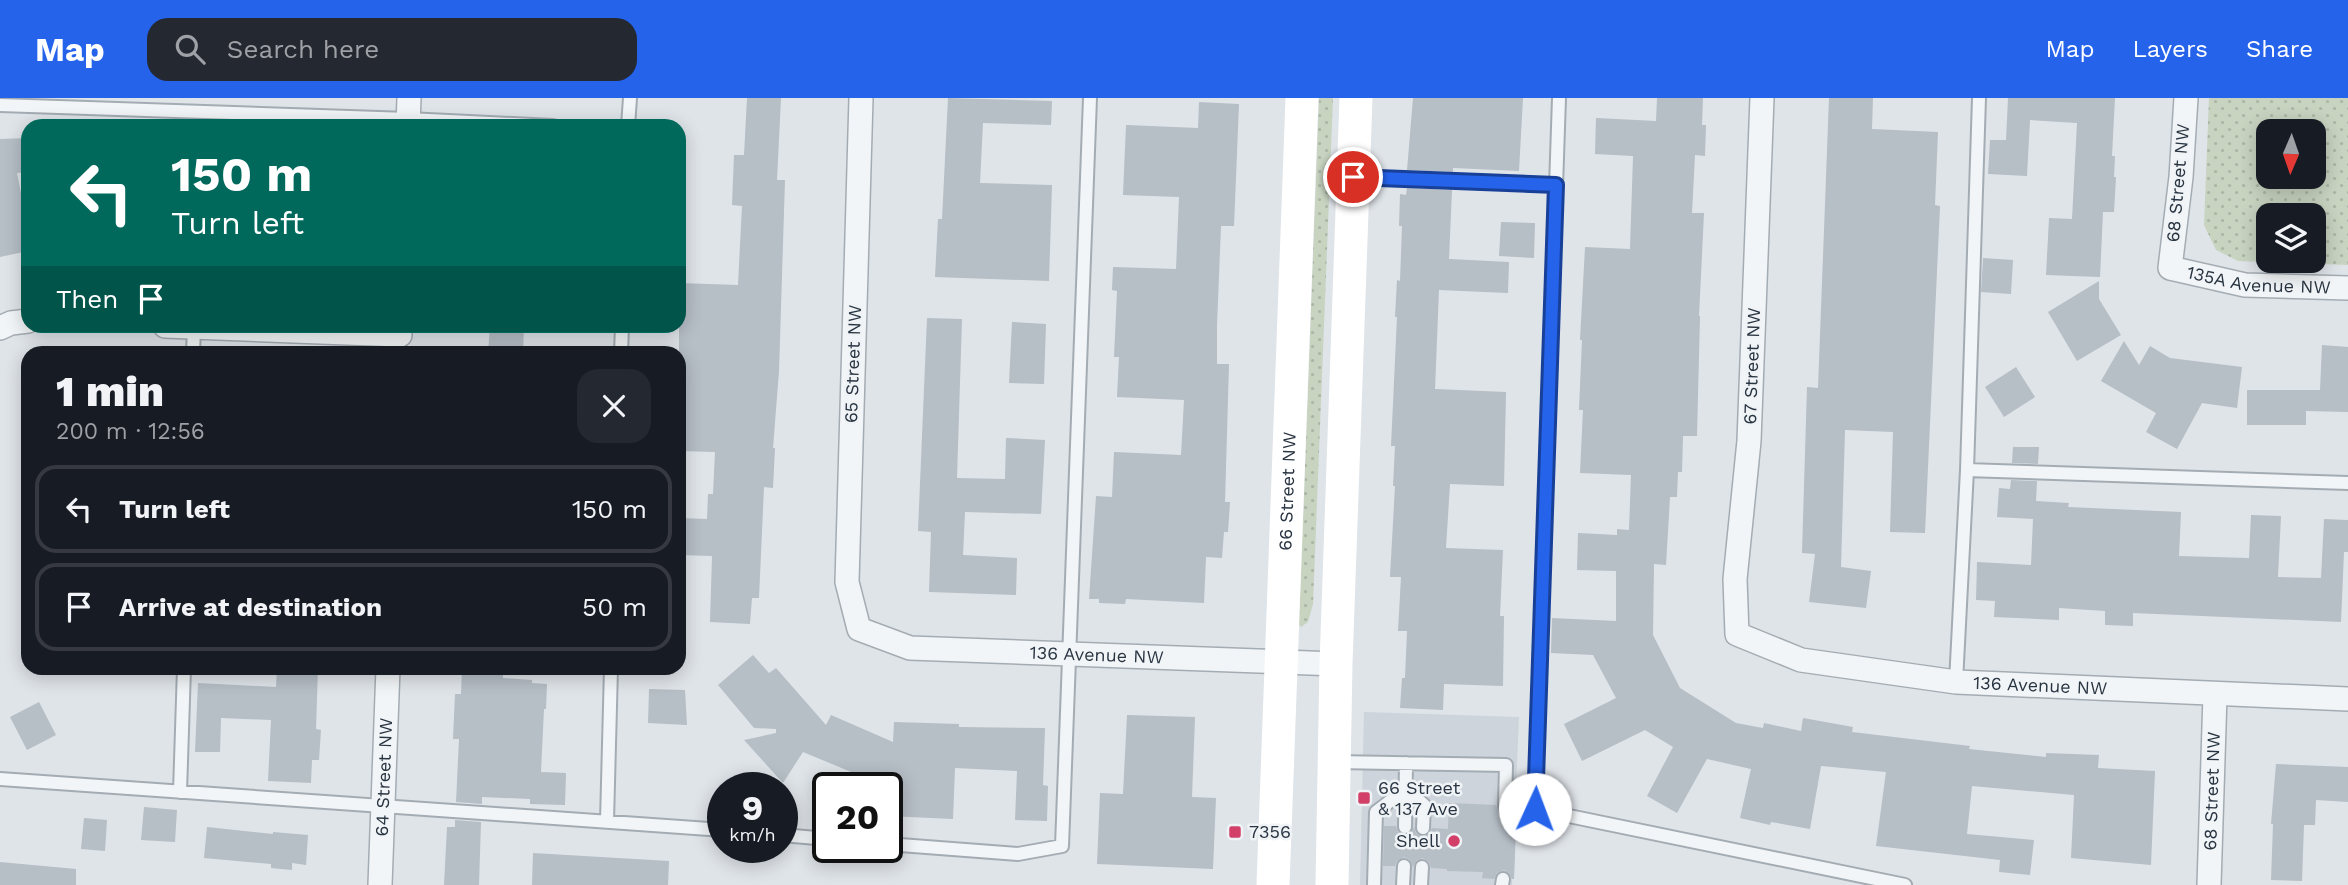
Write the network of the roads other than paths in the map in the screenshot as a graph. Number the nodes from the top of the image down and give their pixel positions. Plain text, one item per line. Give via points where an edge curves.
1 (630, 98) edge
2 (861, 98) edge
3 (1090, 98) edge
4 (1302, 98) edge
5 (1356, 98) edge
6 (1559, 98) edge
7 (1762, 98) edge
8 (1979, 98) edge
9 (2186, 98) edge
10 (0, 105) edge
11 (408, 114) edge
12 (468, 119) edge
13 (628, 119) edge
14 (1353, 177) junction
15 (1556, 185) junction
16 (2170, 268) joint
17 (2348, 288) edge
18 (21, 322) edge
19 (0, 328) edge
20 (306, 333) edge
21 (400, 338) edge
22 (1967, 470) junction
23 (2348, 483) edge
24 (859, 629) joint
25 (1737, 634) joint
26 (1070, 653) junction
27 (1282, 662) junction
28 (1336, 664) junction
29 (184, 675) edge
30 (388, 675) edge
31 (611, 675) edge
32 (1956, 682) junction
33 (2215, 695) junction
34 (2348, 699) edge
35 (1335, 762) junction
36 (1406, 763) junction
37 (0, 779) edge
38 (1406, 789) junction
39 (180, 792) junction
40 (1505, 806) dead end
41 (383, 807) junction
42 (607, 821) junction
43 (1405, 827) dead end
44 (1423, 828) dead end
45 (707, 829) edge
46 (903, 845) edge
47 (1404, 866) dead end
48 (1422, 867) dead end
49 (380, 885) edge
50 (1273, 885) edge
51 (1332, 885) edge
52 (1374, 885) edge
53 (1403, 885) edge
54 (1421, 885) edge
55 (1905, 885) edge
56 (2209, 885) edge

1 - 13 lane
2 - 24 street, 65 Street NW via 847,582
3 - 26 lane
4 - 27 main road, 66 Street NW
5 - 14 main road
6 - 15 lane
7 - 25 street, 67 Street NW via 1749,441 1735,579
8 - 22 lane
9 - 16 street, 68 Street NW
10 - 11 lane
11 - 12 lane
14 - 15 lane
14 - 28 main road
15 - 55 lane via 1535,809
16 - 17 street, 135A Avenue NW via 2245,285
18 - 19 street
20 - 21 street
22 - 23 lane
22 - 32 lane
24 - 26 street, 136 Avenue NW via 910,648
25 - 32 street, 136 Avenue NW via 1801,660
26 - 27 street, 136 Avenue NW
26 - 46 lane via 1062,846 1018,854
27 - 28 street, 136 Avenue NW
27 - 50 main road, 66 Street NW
28 - 35 main road
29 - 39 lane
30 - 41 street, 64 Street NW
31 - 42 lane
32 - 33 street, 136 Avenue NW
33 - 34 street, 136 Avenue NW
33 - 56 street, 68 Street NW
35 - 36 lane
35 - 51 main road
36 - 38 lane
36 - 40 lane via 1506,765
37 - 39 lane
38 - 43 lane
38 - 44 lane via 1424,805
38 - 52 lane via 1376,812
39 - 41 lane
41 - 42 lane
41 - 49 street, 64 Street NW
42 - 45 lane
47 - 53 lane
48 - 54 lane

